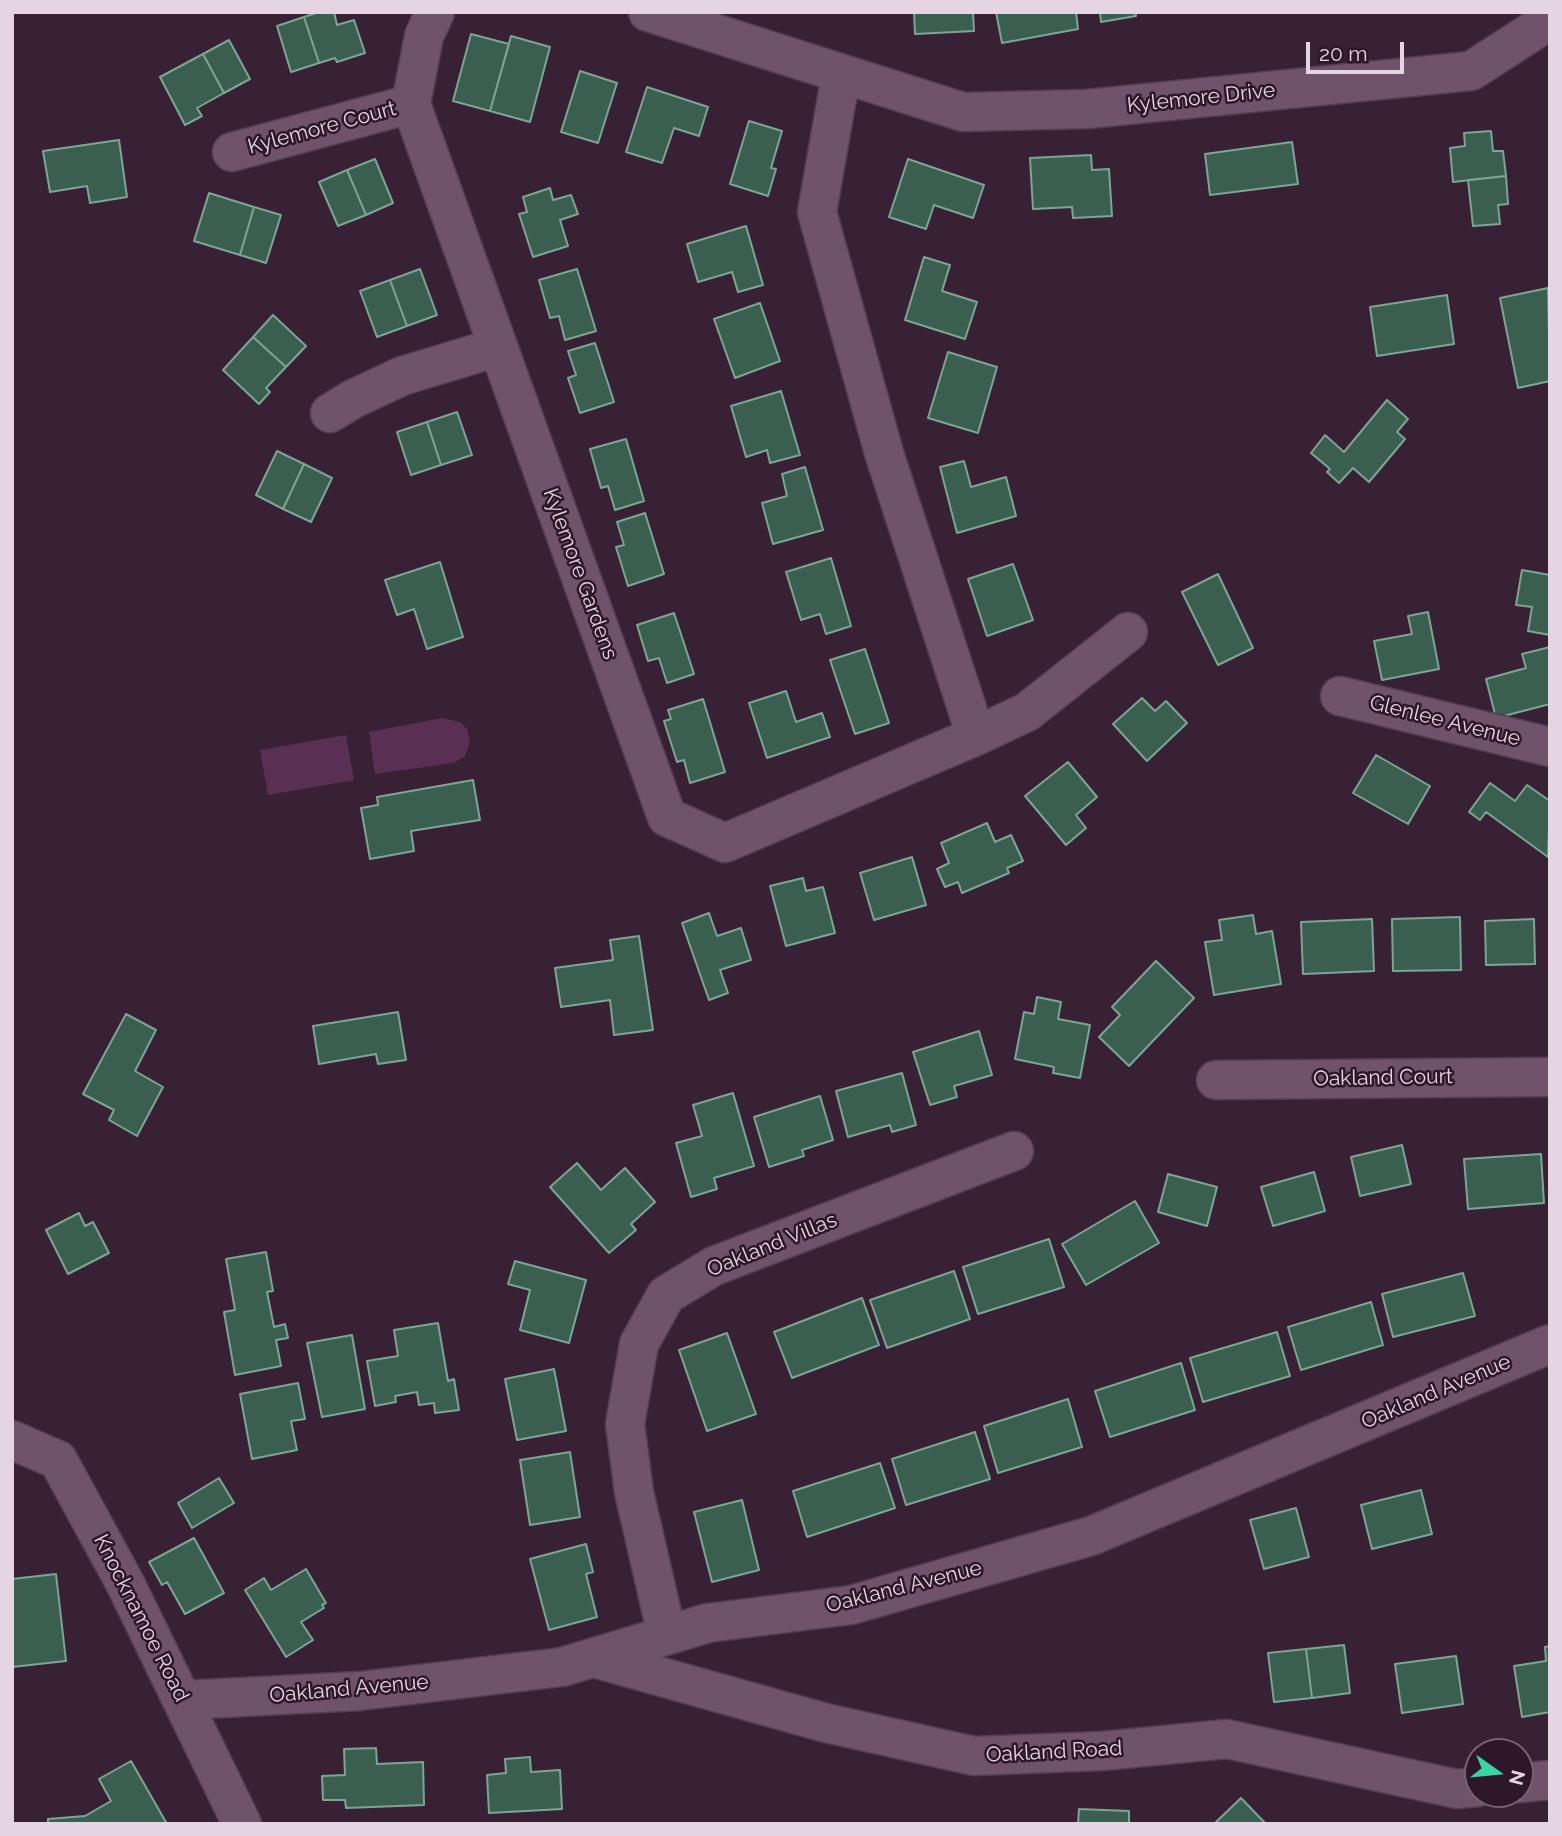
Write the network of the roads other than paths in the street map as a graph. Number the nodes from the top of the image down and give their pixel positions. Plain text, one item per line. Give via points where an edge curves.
1 (435, 12) edge
2 (648, 12) edge
3 (1550, 20) edge
4 (841, 75) junction
5 (411, 104) junction
6 (232, 152) dead end
7 (498, 347) junction
8 (330, 413) dead end
9 (1128, 632) dead end
10 (1340, 696) dead end
11 (976, 736) junction
12 (1550, 747) edge
13 (1550, 1077) edge
14 (1216, 1080) dead end
15 (1014, 1151) dead end
16 (1550, 1344) edge
17 (12, 1440) edge
18 (667, 1635) junction
19 (594, 1658) junction
20 (184, 1700) junction
21 (1464, 1788) edge
22 (242, 1824) edge

1 - 5 street via 424,36
2 - 4 street
3 - 4 street, Kylemore Drive via 1471,71 1087,110 963,112
4 - 11 street via 817,212 884,453
5 - 6 street, Kylemore Court
5 - 7 street, Kylemore Gardens
7 - 8 street via 402,376
7 - 11 street, Kylemore Gardens via 667,817 726,843
9 - 11 street, Kylemore Gardens via 1027,712
10 - 12 street, Glenlee Avenue
13 - 14 street, Oakland Court
15 - 18 street, Oakland Villas via 713,1266 666,1295 639,1344 625,1424 634,1492
16 - 18 street, Oakland Avenue via 1091,1536 851,1605 708,1623
17 - 20 street, Knocknamoe Road via 58,1460
18 - 19 street, Oakland Avenue
19 - 20 street, Oakland Avenue via 562,1667 360,1691
19 - 21 street, Oakland Road via 826,1723 974,1756 1102,1751 1227,1739
20 - 22 street, Knocknamoe Road

